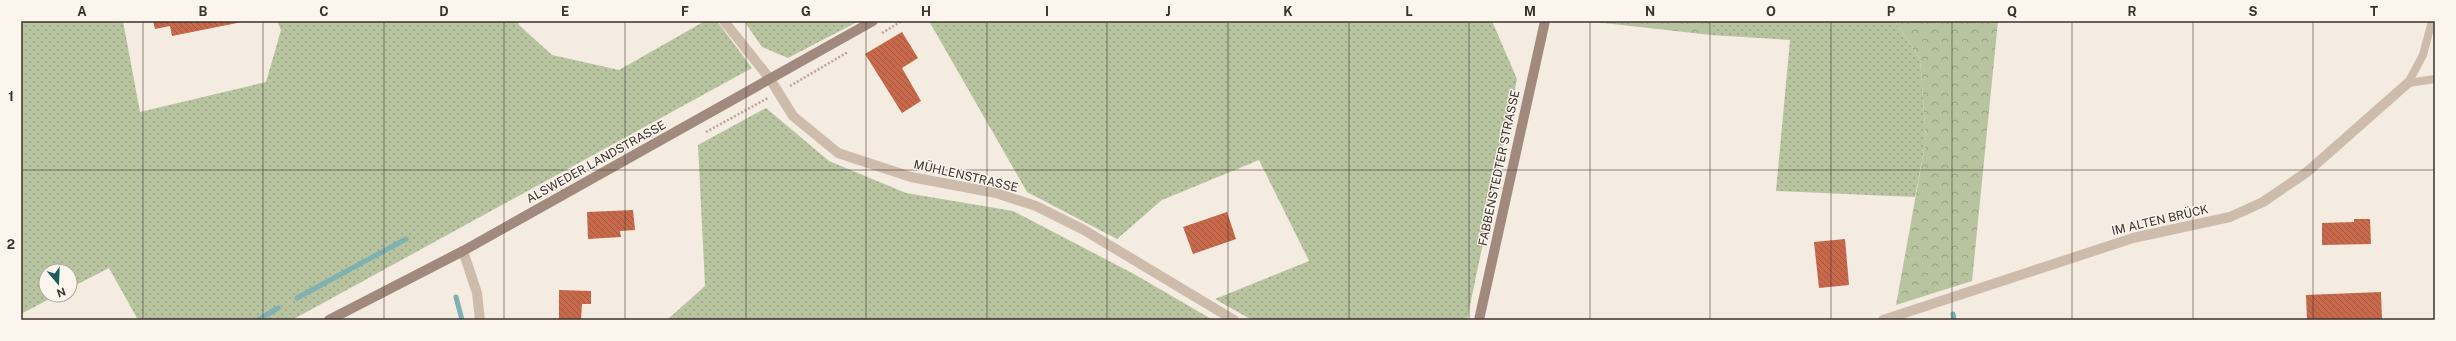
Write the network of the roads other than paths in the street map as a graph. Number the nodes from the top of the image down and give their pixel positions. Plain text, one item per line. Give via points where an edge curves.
1 (724, 21) edge
2 (873, 21) edge
3 (1544, 21) edge
4 (2432, 21) edge
5 (770, 79) junction
6 (2435, 80) edge
7 (2408, 83) junction
8 (463, 251) junction
9 (343, 317) edge
10 (329, 320) edge
11 (480, 320) edge
12 (1234, 320) edge
13 (1479, 320) edge
14 (1883, 320) edge

1 - 5 street, MÜHLENSTRASSE
2 - 5 street, ALSWEDER LANDSTRASSE
3 - 13 street, FABBENSTEDTER STRASSE
4 - 7 lane via 2423,55
5 - 8 street, ALSWEDER LANDSTRASSE
5 - 12 street, MÜHLENSTRASSE via 793,116 838,152 911,177 996,193 1036,206 1084,230
6 - 7 lane
7 - 14 street, IM ALTEN BRÜCK via 2307,172 2263,202 2230,217 2133,238
8 - 9 street, ALSWEDER LANDSTRASSE
8 - 11 street via 477,293
9 - 10 street, ALSWEDER LANDSTRASSE

